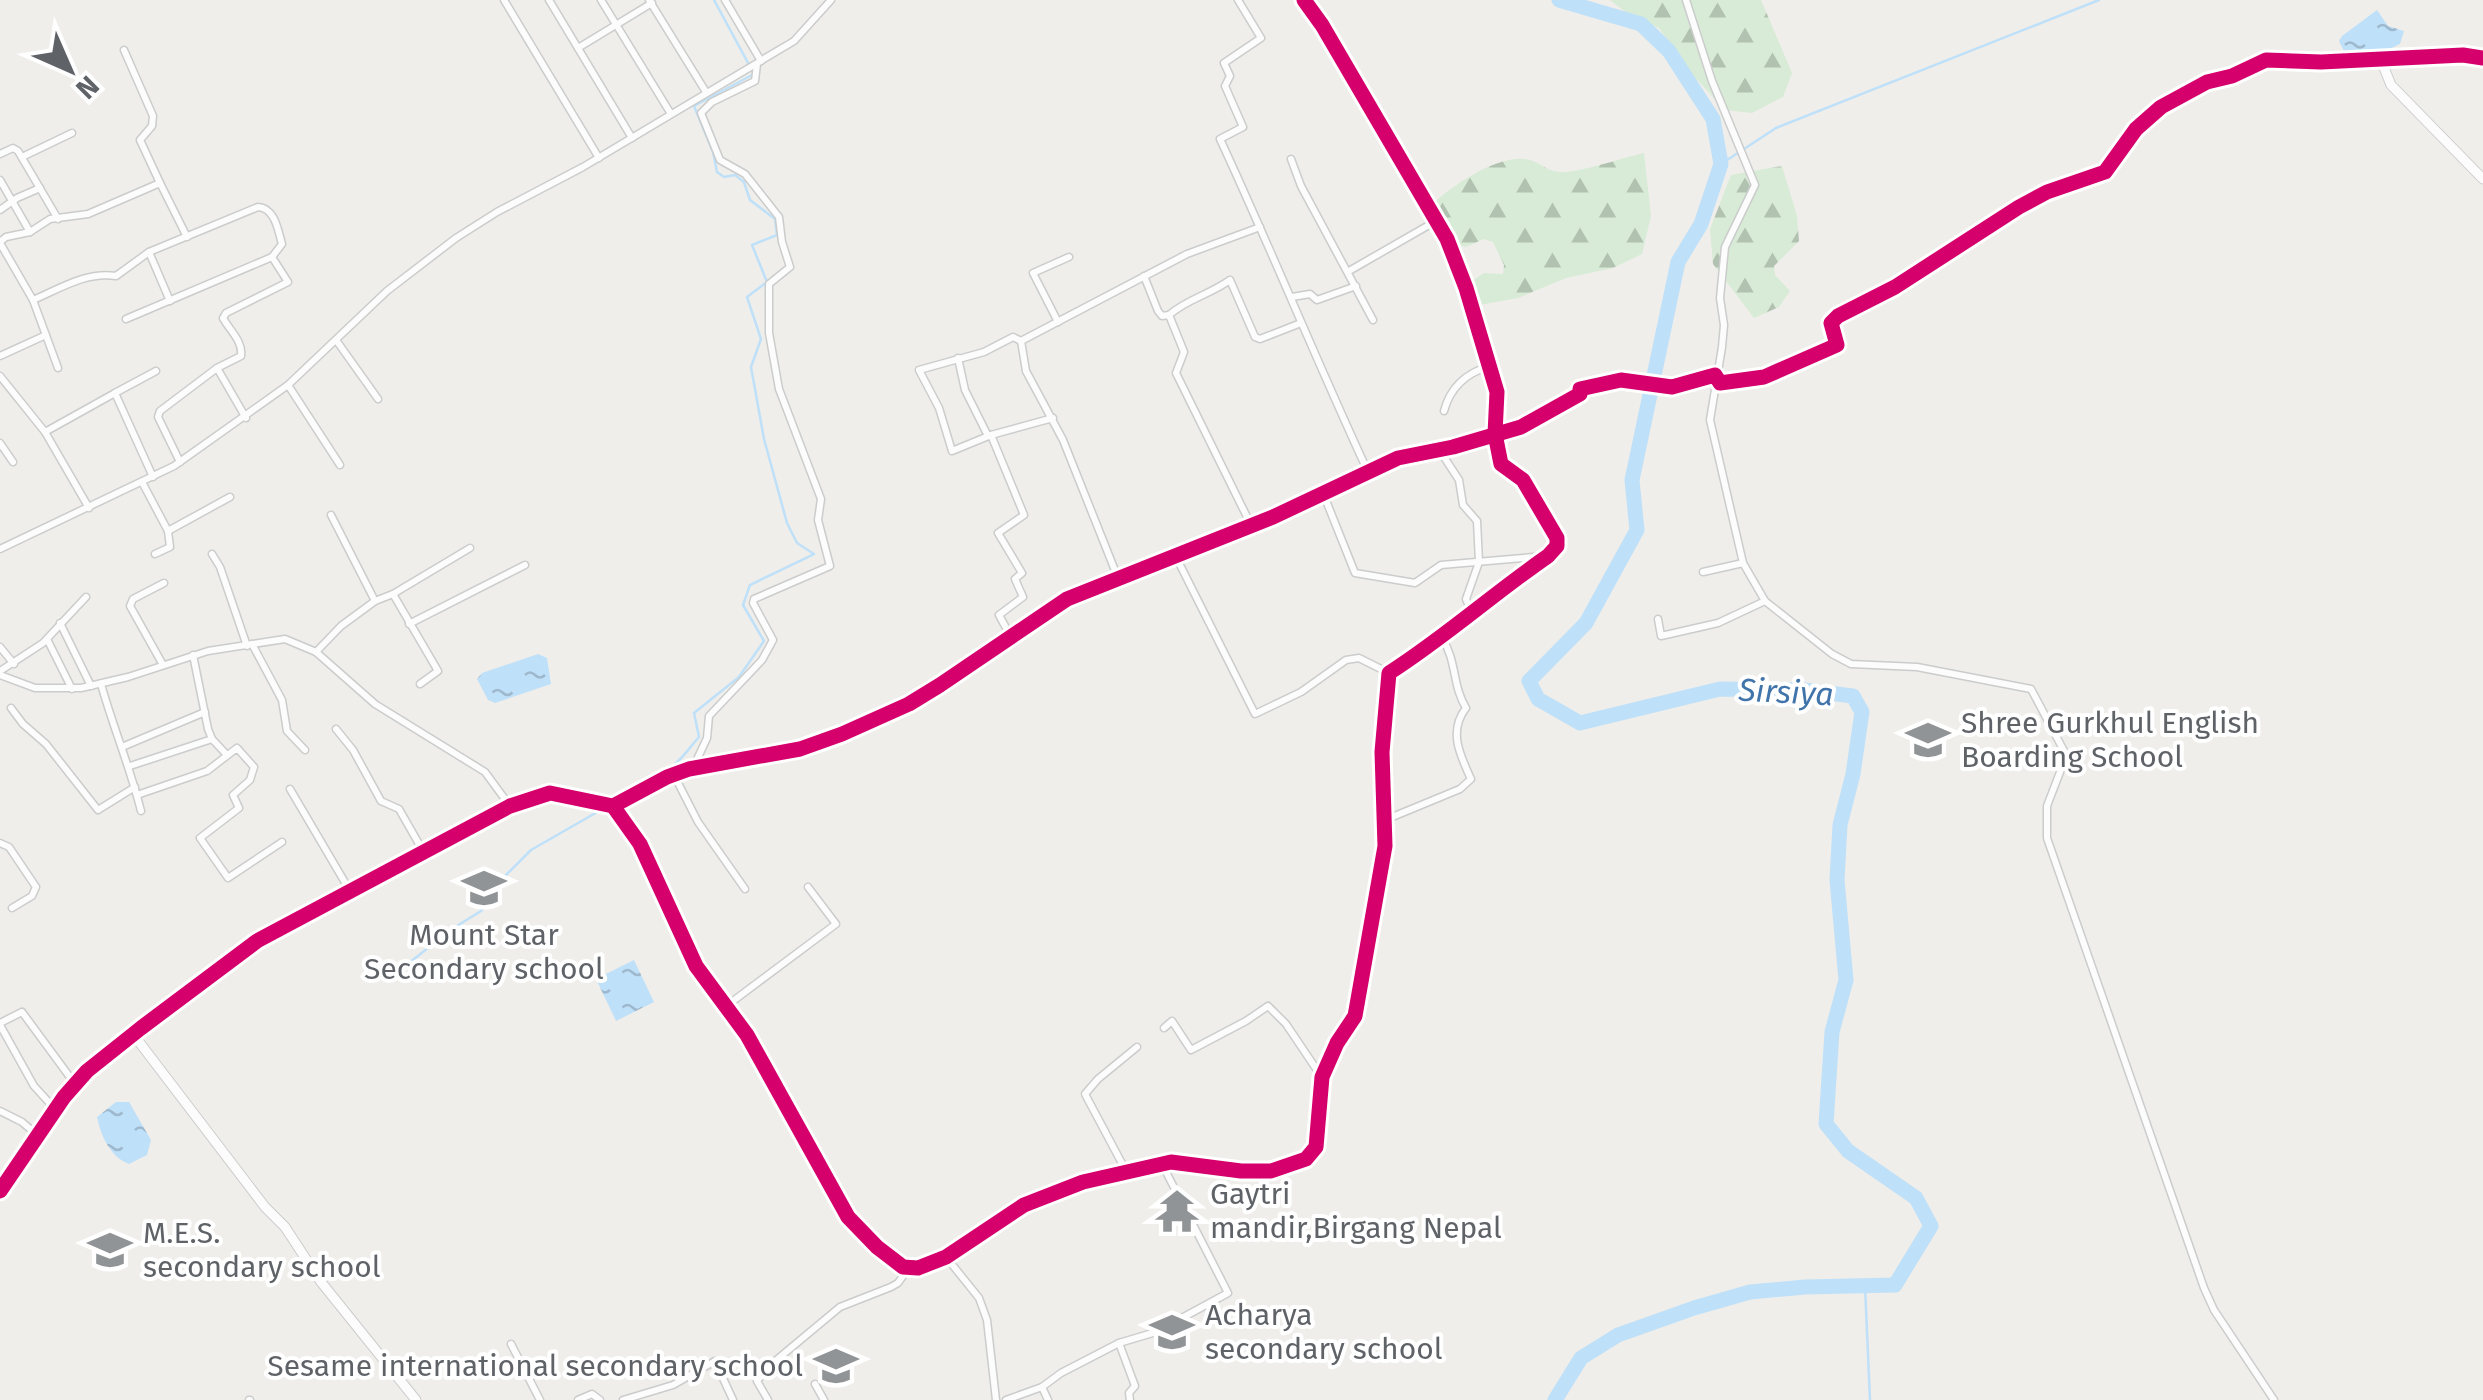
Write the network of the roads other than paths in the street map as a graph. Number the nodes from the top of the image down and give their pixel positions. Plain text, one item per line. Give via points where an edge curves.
1 (504, 0) edge
2 (549, 0) edge
3 (601, 0) edge
4 (725, 0) edge
5 (831, 0) edge
6 (1238, 0) edge
7 (1304, 0) edge
8 (1686, 0) edge
9 (651, 2) edge
10 (616, 24) junction
11 (578, 48) junction
12 (124, 50) dead end
13 (2380, 58) junction
14 (2483, 58) edge
15 (758, 64) junction
16 (706, 92) junction
17 (671, 114) junction
18 (72, 132) dead end
19 (632, 138) junction
20 (0, 154) edge
21 (22, 156) junction
22 (598, 158) junction
23 (1292, 160) dead end
24 (2483, 178) edge
25 (0, 180) edge
26 (160, 183) junction
27 (40, 188) junction
28 (12, 201) junction
29 (0, 210) edge
30 (58, 219) junction
31 (1436, 221) junction
32 (1260, 226) junction
33 (30, 232) junction
34 (186, 237) junction
35 (0, 243) edge
36 (149, 252) junction
37 (272, 257) junction
38 (1069, 257) dead end
39 (1349, 271) junction
40 (1144, 276) junction
41 (1356, 286) junction
42 (1292, 298) junction
43 (32, 300) junction
44 (170, 300) junction
45 (1168, 315) junction
46 (126, 319) dead end
47 (1373, 320) dead end
48 (1058, 322) junction
49 (1301, 323) junction
50 (46, 335) junction
51 (336, 340) junction
52 (1021, 342) junction
53 (1, 352) edge
54 (958, 358) junction
55 (1490, 366) junction
56 (58, 368) dead end
57 (217, 368) junction
58 (156, 371) dead end
59 (1716, 375) junction
60 (0, 376) edge
61 (288, 385) junction
62 (115, 393) junction
63 (378, 399) dead end
64 (1444, 412) dead end
65 (246, 418) junction
66 (1053, 418) junction
67 (45, 432) junction
68 (1495, 434) junction
69 (989, 435) junction
70 (0, 442) edge
71 (1442, 448) junction
72 (13, 462) dead end
73 (180, 462) junction
74 (340, 464) dead end
75 (1368, 472) junction
76 (152, 477) junction
77 (142, 482) junction
78 (1323, 493) junction
79 (230, 497) dead end
80 (89, 508) junction
81 (331, 515) dead end
82 (1251, 525) junction
83 (168, 531) junction
84 (470, 548) dead end
85 (0, 549) edge
86 (154, 554) dead end
87 (212, 554) dead end
88 (1174, 555) junction
89 (1548, 556) junction
90 (1479, 562) junction
91 (1743, 563) junction
92 (525, 565) dead end
93 (1703, 572) dead end
94 (1118, 578) junction
95 (164, 582) dead end
96 (394, 594) junction
97 (86, 597) dead end
98 (375, 601) junction
99 (1765, 601) junction
100 (1471, 611) junction
101 (1658, 619) dead end
102 (60, 623) junction
103 (409, 624) junction
104 (1012, 637) junction
105 (47, 638) junction
106 (1442, 638) junction
107 (250, 645) junction
108 (0, 647) edge
109 (316, 652) junction
110 (194, 654) junction
111 (14, 664) junction
112 (163, 665) junction
113 (0, 673) edge
114 (1388, 673) junction
115 (100, 684) junction
116 (420, 684) dead end
117 (91, 686) junction
118 (72, 689) junction
119 (11, 708) dead end
120 (205, 712) junction
121 (336, 729) dead end
122 (212, 739) junction
123 (122, 747) junction
124 (304, 750) dead end
125 (227, 756) junction
126 (130, 766) junction
127 (693, 768) junction
128 (674, 775) junction
129 (290, 789) dead end
130 (136, 791) junction
131 (510, 806) junction
132 (614, 806) junction
133 (141, 811) dead end
134 (1385, 820) junction
135 (282, 842) dead end
136 (0, 844) edge
137 (423, 851) junction
138 (808, 888) dead end
139 (745, 889) dead end
140 (351, 893) junction
141 (12, 908) dead end
142 (725, 1007) junction
143 (0, 1024) edge
144 (1164, 1028) dead end
145 (133, 1034) junction
146 (1138, 1047) dead end
147 (1322, 1077) junction
148 (75, 1084) junction
149 (55, 1109) junction
150 (0, 1111) edge
151 (38, 1134) junction
152 (1162, 1164) junction
153 (1126, 1171) junction
154 (0, 1190) edge
155 (946, 1258) junction
156 (909, 1268) junction
157 (1119, 1343) junction
158 (511, 1344) dead end
159 (815, 1384) dead end
160 (1042, 1387) junction
161 (416, 1400) edge
162 (540, 1400) edge
163 (578, 1400) edge
164 (600, 1400) edge
165 (623, 1400) edge
166 (733, 1400) edge
167 (768, 1400) edge
168 (824, 1400) edge
169 (996, 1400) edge
170 (1006, 1400) edge
171 (1048, 1400) edge
172 (1130, 1400) edge
173 (2274, 1400) edge

1 - 22 street
2 - 11 street
3 - 10 street
4 - 15 street
5 - 15 street via 794,41
6 - 32 street via 1261,38 1224,63 1227,94 1242,127 1220,139
7 - 31 street
8 - 59 street via 1755,185 1725,247
9 - 10 street
9 - 16 street
10 - 11 street
10 - 17 street
11 - 19 street
12 - 26 street via 153,116 140,140
13 - 14 street
13 - 24 street via 2391,85
13 - 59 street via 2266,60 2186,91 2136,129 2105,172 2019,207 1838,316 1831,324 1837,344 1764,377 1720,383
15 - 16 street
15 - 127 street via 755,81 701,113 720,160 745,174 780,217 790,263 770,284 770,333 779,389 821,499 818,520 830,566 754,599 773,640 709,716
16 - 17 street
17 - 19 street
18 - 21 street
19 - 22 street
20 - 21 street via 13,148
21 - 27 street
22 - 51 street via 456,238
23 - 39 street
25 - 28 street
26 - 30 street via 88,214
26 - 34 street
27 - 28 street
27 - 30 street
28 - 29 street
28 - 33 street
30 - 33 street
31 - 39 street
31 - 55 street
32 - 40 street
32 - 42 street
33 - 35 street
34 - 36 street
34 - 37 street via 265,207 282,244
35 - 43 street
36 - 43 street via 116,276 100,273
36 - 44 street
37 - 44 street
37 - 57 street via 288,282 226,313 242,352
38 - 48 street via 1033,273
39 - 41 street
40 - 45 street via 1158,312
40 - 48 street
41 - 42 street via 1317,300 1310,294
41 - 47 street
42 - 49 street
43 - 50 street
44 - 46 street
45 - 49 street via 1230,280 1255,336
45 - 82 street via 1184,352 1176,372
48 - 52 street
49 - 75 street
50 - 53 street
50 - 56 street
51 - 61 street
51 - 63 street
52 - 54 street via 1014,336
52 - 66 street via 1026,371
54 - 69 street via 965,390
54 - 69 street via 920,370 952,451
55 - 64 street via 1454,388
55 - 68 street via 1497,392
57 - 65 street
57 - 73 street via 160,411
58 - 62 street
59 - 68 street via 1672,388 1621,380 1580,390 1541,418
59 - 91 street via 1712,436
60 - 67 street
61 - 65 street
61 - 74 street
62 - 67 street
62 - 76 street
65 - 73 street
66 - 69 street
66 - 94 street
67 - 80 street
68 - 71 street
68 - 89 street via 1501,464 1523,480 1557,538
69 - 104 street via 1024,514 998,533 1022,572 1015,580 1023,597 999,615
70 - 72 street
71 - 75 street
71 - 90 street via 1477,521
73 - 76 street
75 - 78 street
76 - 77 street
77 - 80 street
77 - 83 street
78 - 82 street
78 - 90 street via 1356,573 1416,583 1441,565
79 - 83 street
80 - 85 street
81 - 98 street
82 - 88 street
83 - 86 street via 170,547
84 - 96 street
87 - 107 street
88 - 94 street
88 - 114 street via 1255,714 1346,660 1358,658
89 - 90 street
89 - 100 street
90 - 100 street via 1466,599
91 - 93 street
91 - 99 street
92 - 103 street
94 - 104 street via 1067,599
95 - 112 street via 130,602
96 - 98 street
96 - 103 street
97 - 102 street
98 - 109 street
99 - 101 street via 1661,636
99 - 173 street via 1851,664 1918,666 2030,689 2064,751 2047,806 2047,838 2093,973 2204,1288
100 - 106 street
102 - 105 street
102 - 117 street
103 - 116 street via 438,671
104 - 127 street via 909,704 842,734 800,749
105 - 111 street
105 - 118 street
106 - 114 street
106 - 134 street via 1466,708 1457,720 1458,750 1471,779
107 - 109 street via 285,640
107 - 110 street
107 - 124 street via 282,700 287,731
108 - 111 street
109 - 131 street via 375,704 484,772
110 - 112 street
110 - 120 street
111 - 113 street
112 - 115 street
113 - 118 street via 35,688
114 - 134 street
115 - 117 street
115 - 123 street
117 - 118 street
119 - 130 street via 98,810
120 - 122 street
120 - 123 street
121 - 137 street via 381,801 399,809
122 - 125 street
122 - 126 street
123 - 126 street
125 - 130 street via 207,772
125 - 135 street via 237,748 254,767 250,780 233,794 239,808 200,838 228,878
126 - 130 street
127 - 128 street
128 - 132 street
128 - 139 street
129 - 140 street
130 - 133 street
131 - 132 street via 550,793
131 - 137 street
132 - 142 street via 640,844 696,966
134 - 147 street via 1354,1016
136 - 141 street via 36,887
137 - 140 street
138 - 142 street via 836,924
140 - 145 street via 257,941
142 - 156 street via 848,1217
143 - 148 street via 22,1012
143 - 149 street via 34,1086
144 - 147 street via 1172,1022 1191,1050 1268,1006
145 - 148 street
145 - 161 street
146 - 153 street via 1086,1094
147 - 152 street via 1316,1147 1306,1159 1271,1171
148 - 149 street
149 - 151 street
150 - 151 street
151 - 154 street
152 - 153 street
152 - 157 street via 1228,1293 1156,1332
153 - 155 street via 1024,1205
155 - 156 street
155 - 169 street via 988,1320
156 - 167 street via 891,1288 840,1306 768,1367 757,1380
157 - 160 street
157 - 172 street via 1134,1386
158 - 162 street
159 - 168 street
160 - 170 street
160 - 171 street
163 - 164 street via 592,1394
165 - 166 street via 674,1385 715,1360

